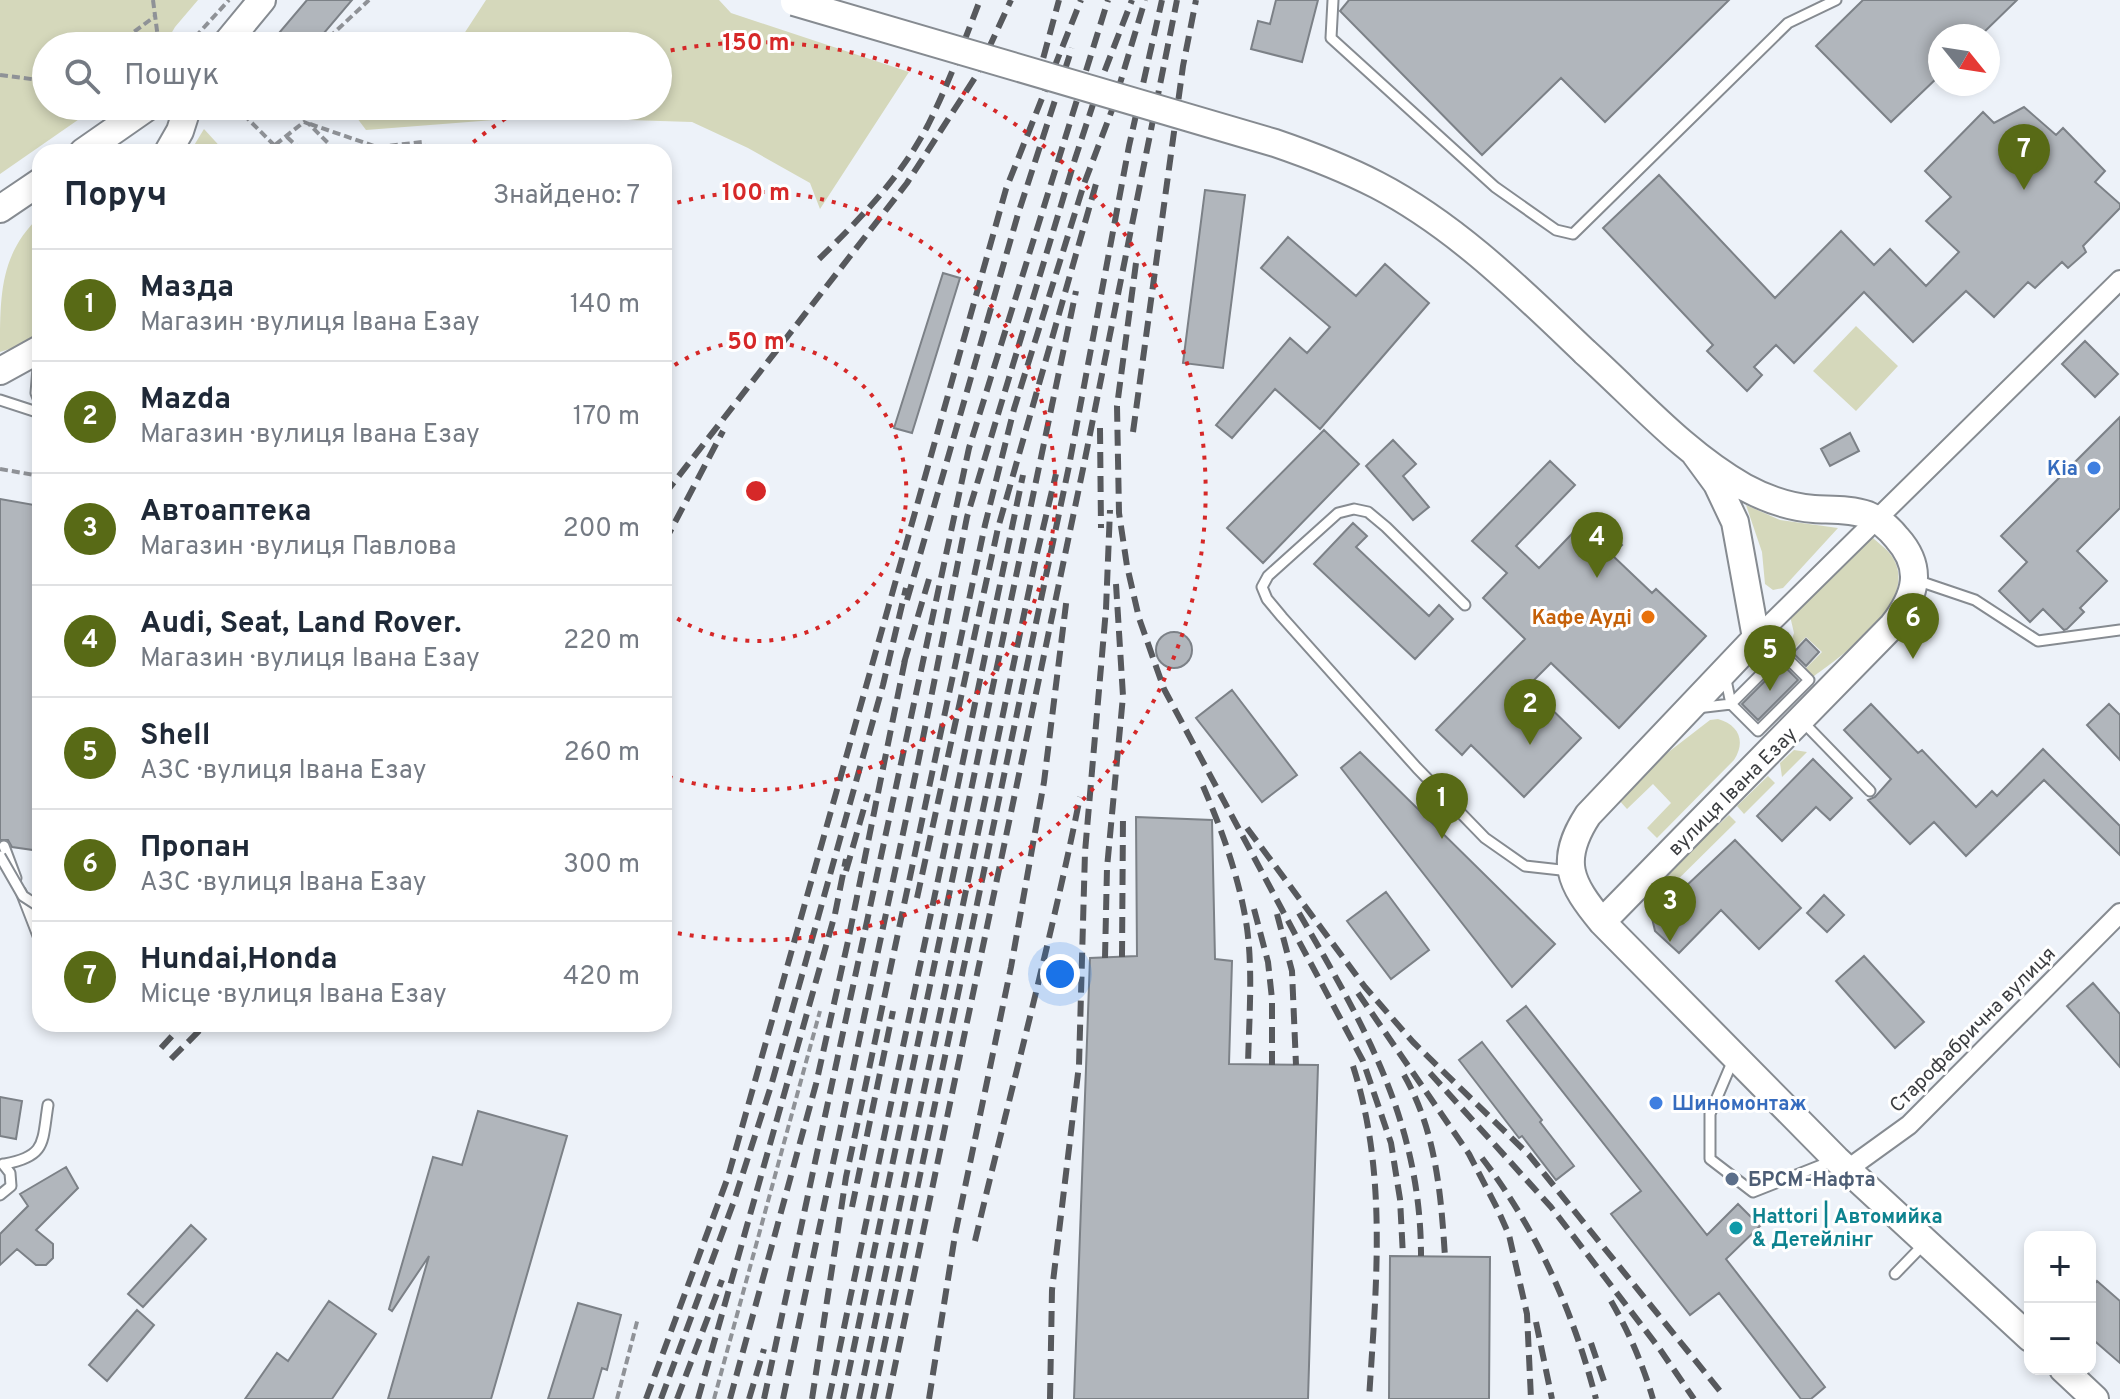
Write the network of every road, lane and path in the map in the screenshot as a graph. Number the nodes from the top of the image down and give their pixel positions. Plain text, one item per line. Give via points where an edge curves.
1 (153, 0) edge
2 (229, 0) edge
3 (262, 0) edge
4 (369, 0) edge
5 (1333, 0) edge
6 (1836, 0) edge
7 (791, 1) edge
8 (154, 17) junction
9 (134, 32) edge
10 (157, 32) edge
11 (200, 32) edge
12 (236, 32) edge
13 (335, 32) edge
14 (0, 75) edge
15 (32, 79) edge
16 (129, 120) edge
17 (184, 120) edge
18 (251, 120) edge
19 (309, 124) junction
20 (287, 137) junction
21 (94, 144) edge
22 (173, 144) edge
23 (273, 144) edge
24 (278, 144) edge
25 (294, 144) edge
26 (329, 144) edge
27 (365, 144) edge
28 (32, 187) edge
29 (0, 209) edge
30 (2120, 280) edge
31 (32, 353) edge
32 (0, 371) edge
33 (0, 400) edge
34 (32, 411) edge
35 (1695, 454) junction
36 (0, 469) edge
37 (32, 475) edge
38 (1876, 518) junction
39 (1915, 580) junction
40 (1465, 605) dead end
41 (2120, 630) edge
42 (1756, 638) junction
43 (1782, 653) junction
44 (1724, 671) junction
45 (1809, 680) junction
46 (1836, 684) junction
47 (1731, 704) junction
48 (1690, 708) junction
49 (1801, 720) junction
50 (1758, 731) junction
51 (1759, 764) junction
52 (1870, 791) dead end
53 (4, 846) dead end
54 (0, 856) edge
55 (1570, 871) junction
56 (32, 902) edge
57 (2120, 913) edge
58 (32, 920) edge
59 (1602, 922) junction
60 (820, 1011) dead end
61 (1734, 1057) junction
62 (48, 1105) dead end
63 (3, 1163) edge
64 (1842, 1164) junction
65 (0, 1195) edge
66 (1925, 1243) junction
67 (1895, 1274) dead end
68 (638, 1318) dead end
69 (2024, 1333) edge
70 (2069, 1375) edge
71 (617, 1399) edge
72 (714, 1399) edge
73 (2095, 1399) edge

1 - 8 path
2 - 11 path
3 - 12 main road
4 - 13 path
5 - 6 lane via 1331,38 1495,187 1556,230 1573,234 1788,23
7 - 35 main road, bridge via 1275,143 1379,186 1486,260
8 - 9 path
8 - 10 path
14 - 15 path
16 - 21 main road
17 - 22 main road
18 - 23 path
19 - 20 path via 304,122
19 - 26 path
19 - 27 path
20 - 24 path
20 - 25 path
28 - 29 main road
30 - 38 street
31 - 32 main road
33 - 34 lane
35 - 38 main road via 1744,487 1787,506
35 - 42 main road via 1735,522
36 - 37 path
38 - 39 main road via 1909,554
38 - 42 street
39 - 41 lane via 1975,600 2038,641
39 - 46 main road, вулиця Івана Езау via 1907,607
40 - 55 lane via 1386,527 1368,512 1354,509 1338,513 1262,587 1302,640 1485,838 1525,866
42 - 43 lane
42 - 44 main road
43 - 45 lane
43 - 47 lane
44 - 47 lane
44 - 48 main road
45 - 46 lane
45 - 50 lane
46 - 49 main road, вулиця Івана Езау
47 - 48 lane
47 - 50 lane
48 - 55 main road via 1588,815 1577,831
49 - 51 main road, вулиця Івана Езау
49 - 52 lane
50 - 51 lane
51 - 59 main road, вулиця Івана Езау
53 - 58 lane
54 - 56 lane, bridge via 23,896
55 - 59 main road via 1576,889
57 - 64 street, Старофабрична вулиця via 1909,1125
59 - 61 main road
60 - 72 path
61 - 64 main road
61 - 64 lane via 1710,1114 1710,1159 1753,1192
62 - 63 lane via 41,1146 28,1160
63 - 65 lane via 11,1186
64 - 66 main road
66 - 67 lane
66 - 69 main road
68 - 71 path
70 - 73 main road

